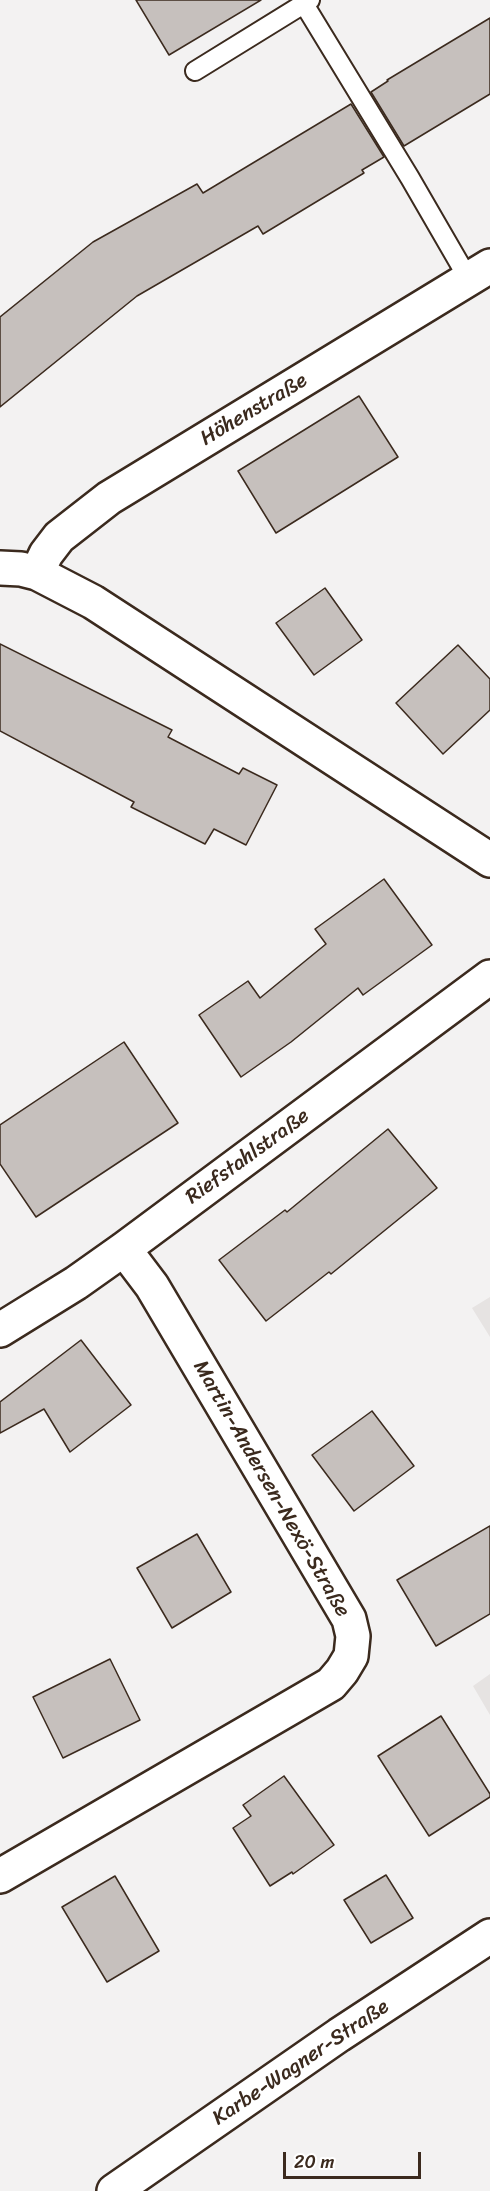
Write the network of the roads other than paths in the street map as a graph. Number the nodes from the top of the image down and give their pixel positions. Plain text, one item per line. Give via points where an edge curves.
1 (307, 2) edge
2 (195, 71) dead end
3 (480, 273) edge
4 (0, 568) edge
5 (37, 573) junction
6 (490, 860) edge
7 (490, 976) edge
8 (124, 1249) junction
9 (0, 1330) edge
10 (0, 1876) edge
11 (490, 1936) edge
12 (114, 2191) edge

1 - 2 lane
1 - 3 lane
3 - 5 street, Höhenstraße via 109,498 59,537
4 - 5 street
5 - 6 street via 93,602
7 - 8 street, Riefstahlstraße
8 - 9 street, Riefstahlstraße
8 - 10 street, Martin-Andersen-Nexö-Straße via 152,1287 349,1618 353,1636 351,1656 331,1684
11 - 12 street, Karbe-Wagner-Straße

